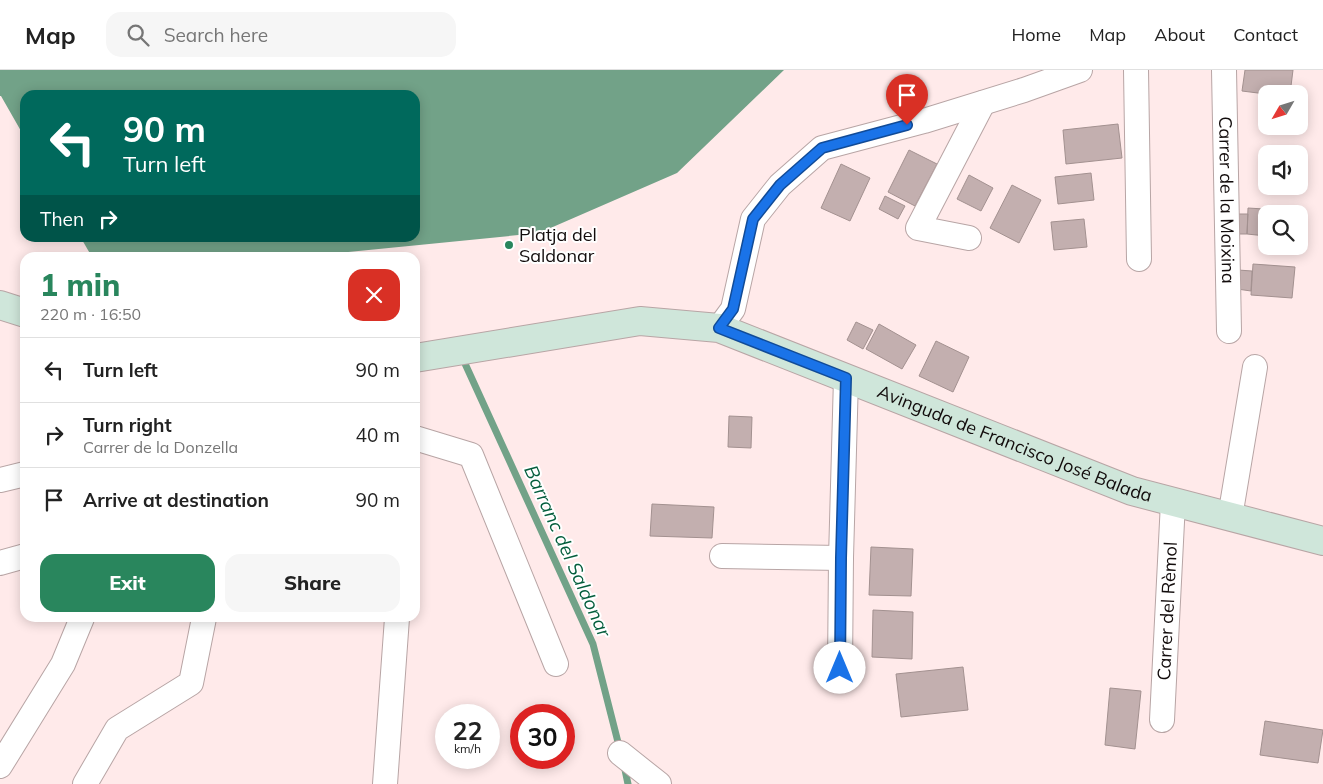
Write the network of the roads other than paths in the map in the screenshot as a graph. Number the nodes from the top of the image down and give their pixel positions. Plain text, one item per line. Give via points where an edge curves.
1 (1080, 70) edge
2 (1136, 70) edge
3 (1224, 70) edge
4 (983, 103) junction
5 (969, 238) dead end
6 (1139, 259) dead end
7 (0, 305) edge
8 (20, 311) edge
9 (719, 328) junction
10 (1229, 331) dead end
11 (420, 357) edge
12 (1255, 367) dead end
13 (846, 378) junction
14 (420, 440) edge
15 (20, 475) edge
16 (0, 480) edge
17 (1173, 502) junction
18 (1230, 517) junction
19 (1323, 541) edge
20 (722, 556) dead end
21 (20, 557) edge
22 (841, 558) junction
23 (0, 563) edge
24 (80, 622) edge
25 (203, 622) edge
26 (397, 622) edge
27 (556, 664) dead end
28 (840, 668) dead end
29 (1162, 720) dead end
30 (620, 753) dead end
31 (0, 766) edge
32 (85, 784) edge
33 (385, 784) edge
34 (659, 784) edge

1 - 4 street
2 - 6 street
3 - 10 street, Carrer de la Moixina
4 - 5 street via 918,228
4 - 9 street via 822,148 780,185 753,219 733,309
7 - 8 street
9 - 11 street, Avinguda de Francisco José Balada via 640,321
9 - 13 street, Avinguda de Francisco José Balada
12 - 18 street
13 - 17 street, Avinguda de Francisco José Balada via 1132,491
13 - 22 street
14 - 27 street via 471,455
15 - 16 street
17 - 18 street, Avinguda de Francisco José Balada
17 - 29 street, Carrer del Rèmol
18 - 19 street, Avinguda de Francisco José Balada
20 - 22 street
21 - 23 street
22 - 28 street
24 - 31 street via 63,664
25 - 32 street via 191,683 116,729
26 - 33 street
30 - 34 street

